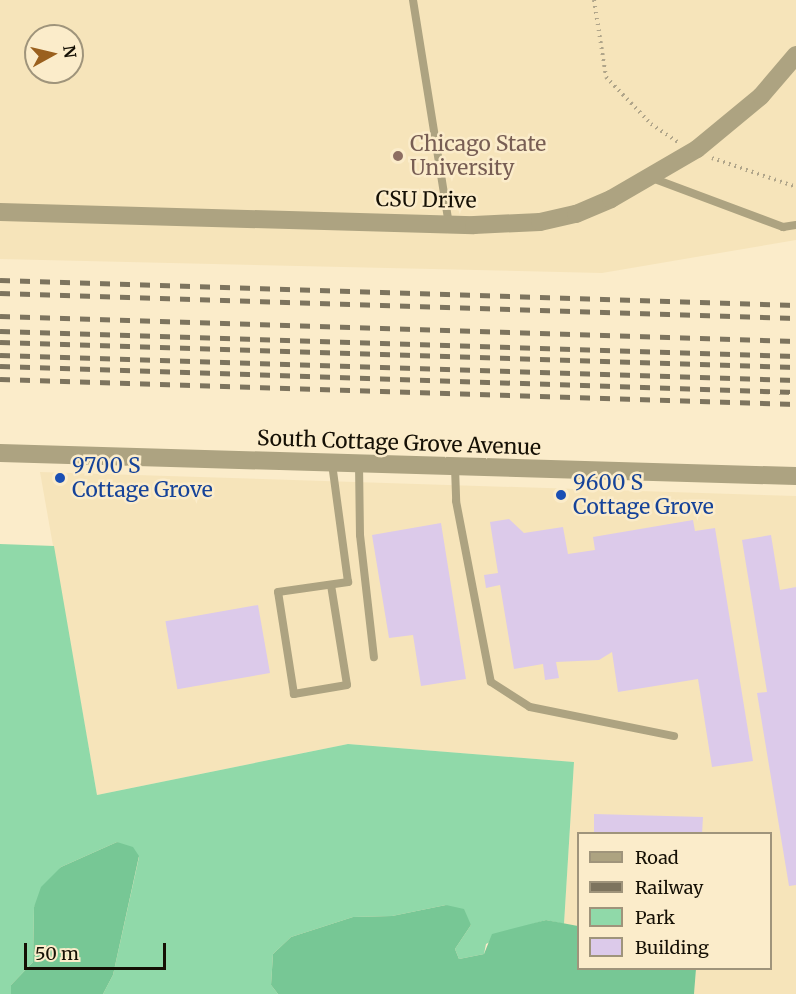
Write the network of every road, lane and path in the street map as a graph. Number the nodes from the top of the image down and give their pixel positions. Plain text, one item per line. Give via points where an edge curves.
1 (413, 0) edge
2 (594, 0) edge
3 (796, 56) edge
4 (693, 151) junction
5 (652, 178) junction
6 (796, 187) edge
7 (0, 212) edge
8 (449, 224) junction
9 (796, 225) edge
10 (0, 453) edge
11 (332, 463) junction
12 (359, 464) junction
13 (455, 467) junction
14 (796, 476) edge
15 (331, 585) junction
16 (374, 657) dead end
17 (674, 736) dead end

1 - 8 lane
2 - 4 path via 606,77 651,124
3 - 4 street, CSU Drive via 761,96
4 - 5 street, CSU Drive
4 - 6 path
5 - 8 street, CSU Drive via 576,214 540,222
5 - 9 lane via 783,227
7 - 8 street, CSU Drive
10 - 11 street, South Cottage Grove Avenue
11 - 12 street, South Cottage Grove Avenue
11 - 15 lane via 348,582
12 - 13 street, South Cottage Grove Avenue
12 - 16 lane via 360,535
13 - 14 street, South Cottage Grove Avenue
13 - 17 lane via 456,501 491,682 530,707
15 - 15 lane via 278,591 294,694 347,685

